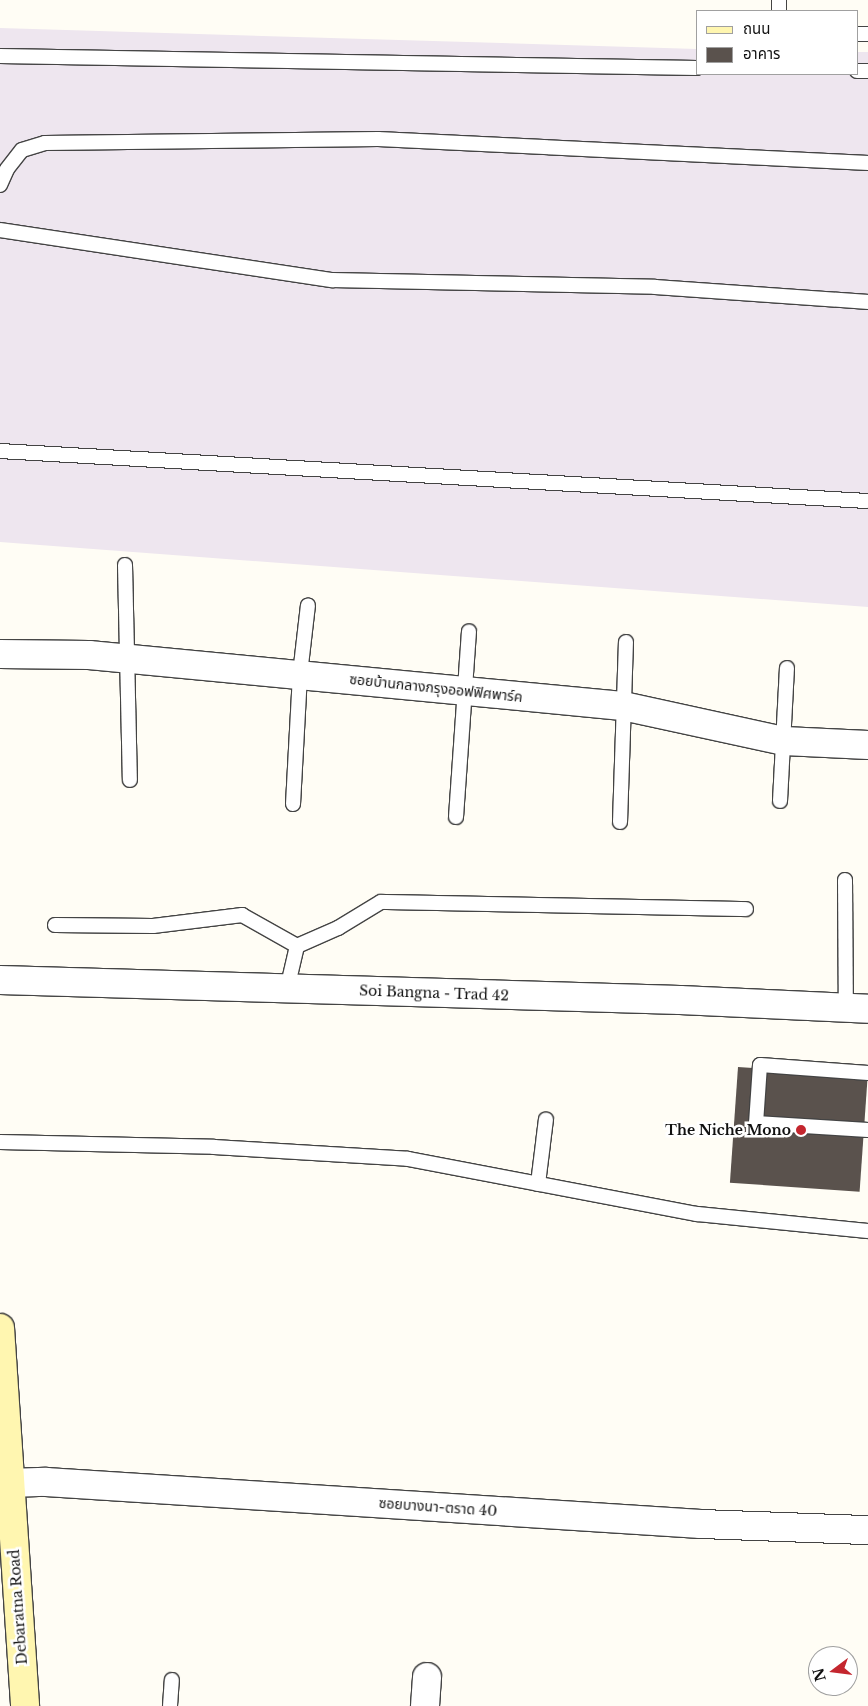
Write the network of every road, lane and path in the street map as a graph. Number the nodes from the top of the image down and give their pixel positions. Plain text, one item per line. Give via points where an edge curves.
1 (0, 56) edge
2 (696, 68) edge
3 (868, 163) edge
4 (0, 185) edge
5 (0, 230) edge
6 (868, 302) edge
7 (0, 451) edge
8 (868, 501) edge
9 (125, 564) dead end
10 (308, 605) dead end
11 (468, 631) dead end
12 (626, 642) dead end
13 (0, 654) edge
14 (130, 660) junction
15 (787, 668) dead end
16 (300, 674) junction
17 (463, 692) junction
18 (623, 706) junction
19 (784, 740) junction
20 (868, 745) edge
21 (130, 780) dead end
22 (780, 802) dead end
23 (293, 804) dead end
24 (456, 817) dead end
25 (620, 822) dead end
26 (845, 880) dead end
27 (746, 909) dead end
28 (55, 925) dead end
29 (297, 946) junction
30 (0, 980) edge
31 (286, 989) junction
32 (857, 1008) edge
33 (868, 1073) edge
34 (546, 1119) dead end
35 (868, 1130) edge
36 (0, 1142) edge
37 (538, 1184) junction
38 (868, 1231) edge
39 (0, 1328) edge
40 (9, 1483) junction
41 (868, 1530) edge
42 (426, 1677) dead end
43 (172, 1680) dead end
44 (25, 1706) edge
45 (170, 1706) edge
46 (425, 1706) edge

1 - 2 lane
3 - 4 lane via 378,139 45,143 22,150 7,169
5 - 6 lane via 332,280 655,287
7 - 8 lane
9 - 14 lane
10 - 16 lane
11 - 17 lane
12 - 18 lane
13 - 14 street, ซอยบ้านกลางกรุงออฟฟิศพาร์ค via 89,655
14 - 16 street, ซอยบ้านกลางกรุงออฟฟิศพาร์ค
14 - 21 lane
15 - 19 lane
16 - 17 street, ซอยบ้านกลางกรุงออฟฟิศพาร์ค
16 - 23 lane
17 - 18 street, ซอยบ้านกลางกรุงออฟฟิศพาร์ค
17 - 24 lane
18 - 19 street, ซอยบ้านกลางกรุงออฟฟิศพาร์ค
18 - 25 lane
19 - 20 street, ซอยบ้านกลางกรุงออฟฟิศพาร์ค
19 - 22 lane
26 - 32 lane
27 - 29 lane via 381,902 338,928
28 - 29 lane via 153,926 242,914
29 - 31 lane
30 - 31 street, Soi Bangna - Trad 42
31 - 32 street, Soi Bangna - Trad 42
33 - 35 lane via 760,1065 756,1123
34 - 37 lane
36 - 37 lane via 214,1147 394,1158
37 - 38 lane via 697,1214
39 - 40 main road, Debaratna Road
40 - 41 street, ซอยบางนา-ตราด 40 via 46,1482 701,1524
40 - 44 main road, Debaratna Road
42 - 46 street
43 - 45 lane

